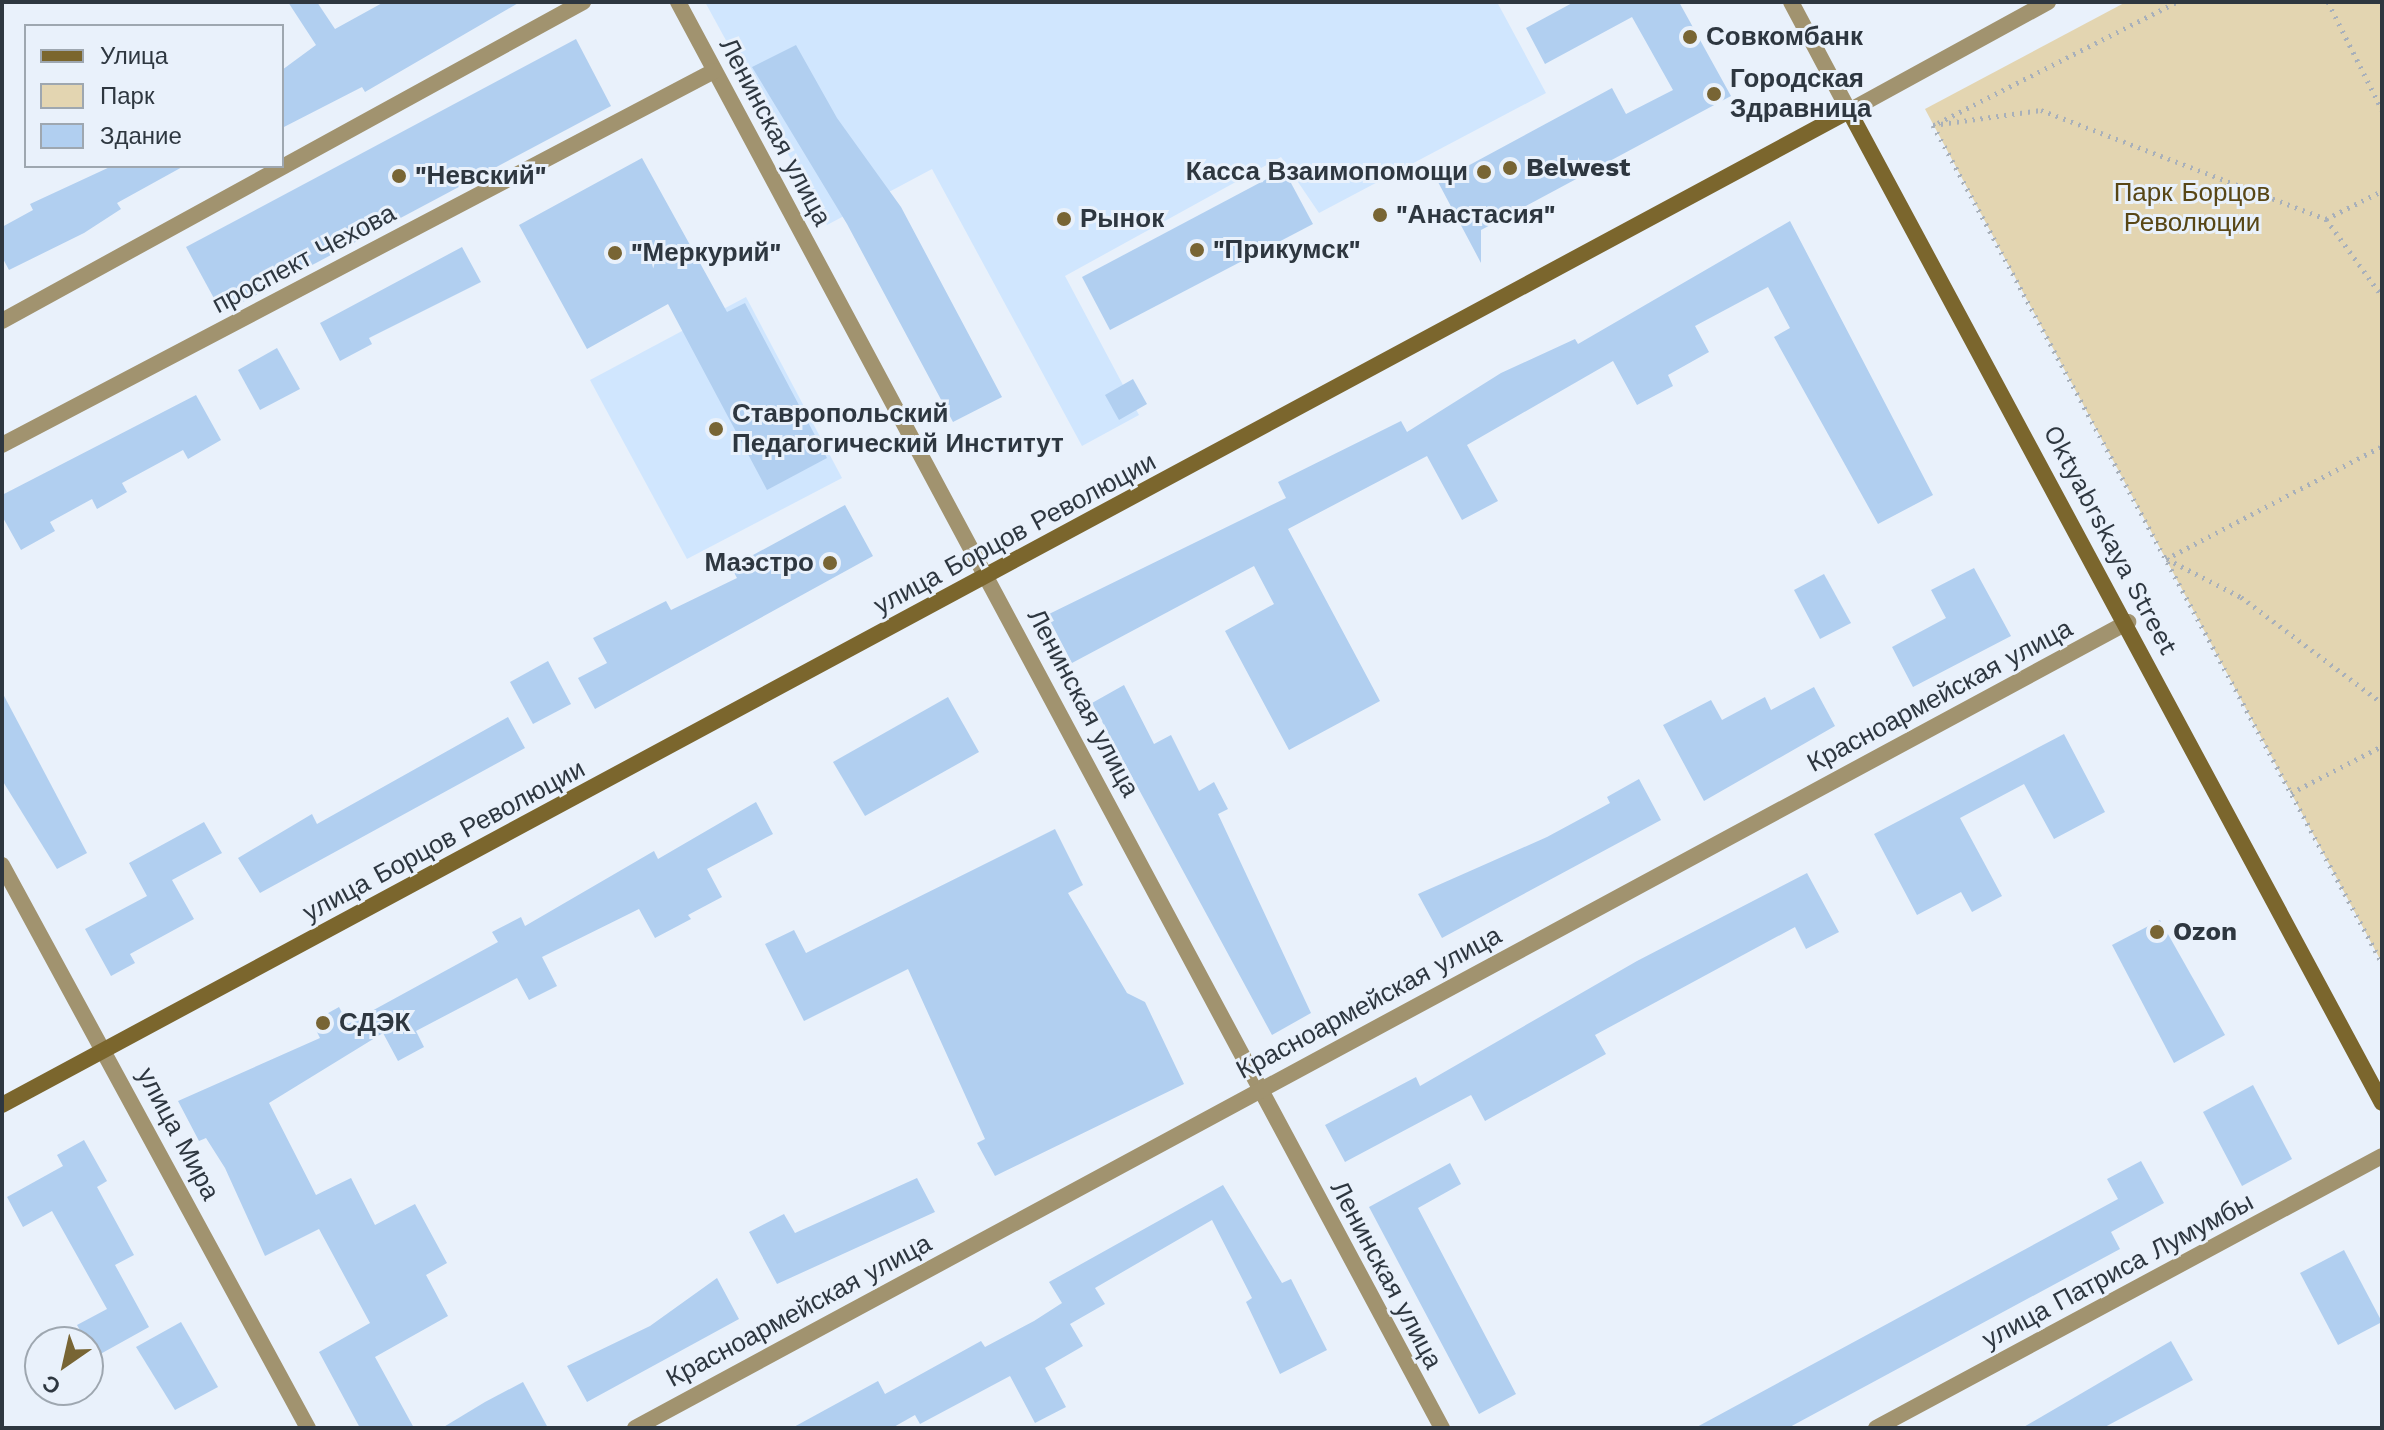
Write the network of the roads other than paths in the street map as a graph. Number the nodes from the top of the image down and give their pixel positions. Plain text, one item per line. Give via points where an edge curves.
1 (583, 2) edge
2 (678, 2) edge
3 (1791, 2) edge
4 (2048, 2) edge
5 (714, 71) junction
6 (1849, 111) junction
7 (284, 166) edge
8 (281, 168) edge
9 (2, 321) edge
10 (2, 445) edge
11 (989, 575) junction
12 (2128, 622) junction
13 (2, 865) edge
14 (105, 1049) junction
15 (1259, 1089) junction
16 (2382, 1103) edge
17 (2, 1105) edge
18 (2382, 1156) edge
19 (308, 1428) edge
20 (635, 1428) edge
21 (1442, 1428) edge
22 (1876, 1428) edge

1 - 7 street
2 - 5 street, Ленинская улица
3 - 6 street, Oktyabrskaya Street
4 - 6 street, улица Борцов Революции
5 - 10 street, проспект Чехова
5 - 11 street, Ленинская улица
6 - 11 main road, улица Борцов Революции
6 - 12 main road, Oktyabrskaya Street
8 - 9 street
11 - 14 main road, улица Борцов Революции
11 - 15 street, Ленинская улица
12 - 15 street, Красноармейская улица
12 - 16 main road, Oktyabrskaya Street
13 - 14 street, улица Мира
14 - 17 main road, улица Борцов Революции
14 - 19 street, улица Мира
15 - 20 street, Красноармейская улица
15 - 21 street, Ленинская улица
18 - 22 street, улица Патриса Лумумбы

